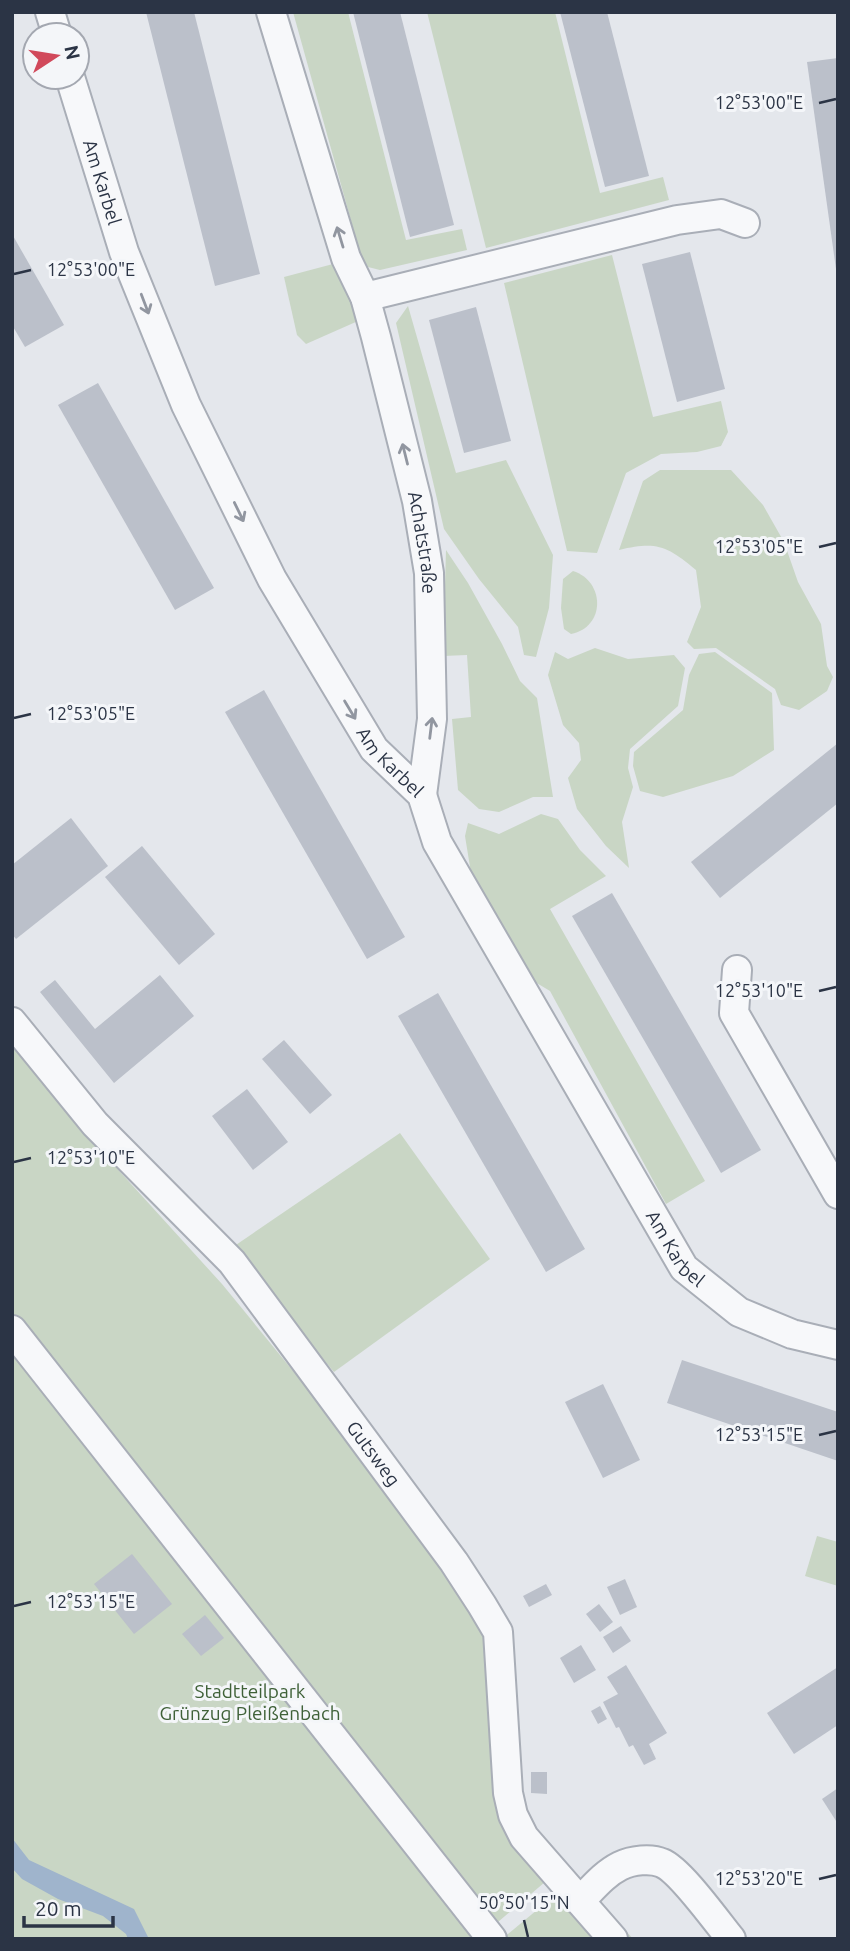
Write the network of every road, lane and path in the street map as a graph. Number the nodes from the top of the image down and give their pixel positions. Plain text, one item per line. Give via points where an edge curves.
1 (271, 12) edge
2 (74, 91) edge
3 (745, 223) dead end
4 (365, 297) junction
5 (422, 795) junction
6 (737, 970) dead end
7 (12, 1022) edge
8 (838, 1194) edge
9 (12, 1330) edge
10 (838, 1345) edge
11 (580, 1901) junction
12 (492, 1939) edge
13 (613, 1939) edge
14 (731, 1939) edge

4 -> 1 street, Achatstraße via 346,258
2 -> 5 street, Am Karbel via 124,251 186,405 272,579 374,749
3 - 4 street via 721,214 677,220
5 -> 4 street, Achatstraße via 432,719 429,573 417,501
5 - 10 street, Am Karbel via 437,842 684,1268 738,1312 792,1334
6 - 8 street via 734,1013
7 - 11 street, Gutsweg via 95,1124 232,1262 454,1562 498,1632 513,1815 524,1838
9 - 12 street
11 - 13 street, Gutsweg
11 - 14 street via 623,1864 663,1863

